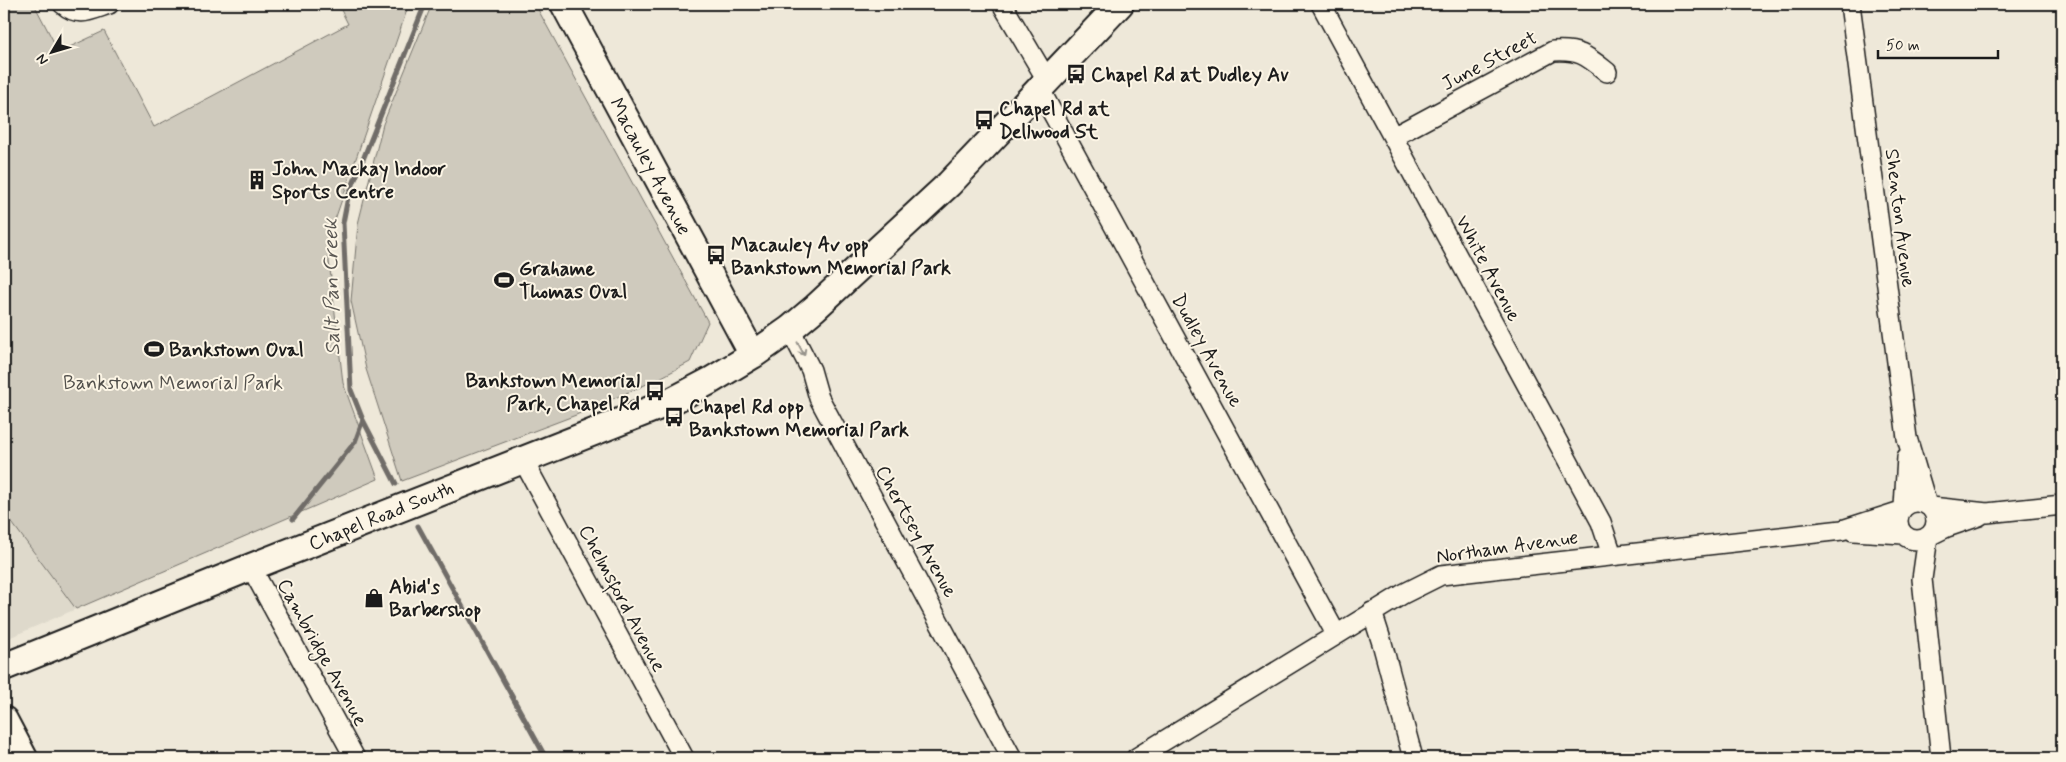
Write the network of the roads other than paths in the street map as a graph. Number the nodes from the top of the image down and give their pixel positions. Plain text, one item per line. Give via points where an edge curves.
1 (109, 4) edge
2 (564, 4) edge
3 (1002, 4) edge
4 (1120, 4) edge
5 (1321, 4) edge
6 (1850, 4) edge
7 (68, 8) edge
8 (1607, 72) dead end
9 (1043, 84) junction
10 (1393, 137) junction
11 (790, 329) junction
12 (753, 355) junction
13 (1907, 438) junction
14 (523, 460) junction
15 (2062, 505) edge
16 (1929, 506) junction
17 (1902, 509) junction
18 (1987, 513) junction
19 (1842, 530) junction
20 (1904, 535) junction
21 (1930, 536) junction
22 (1612, 555) junction
23 (251, 567) junction
24 (1922, 580) junction
25 (1372, 612) junction
26 (1336, 634) junction
27 (4, 667) edge
28 (4, 720) edge
29 (1012, 756) edge
30 (24, 758) edge
31 (355, 758) edge
32 (684, 758) edge
33 (1136, 758) edge
34 (1413, 758) edge
35 (1941, 758) edge

1 - 7 street via 83,12
2 - 12 main road, Macauley Avenue
3 - 9 street, Dudley Avenue
4 - 9 main road, Chapel Road South
5 - 10 street, White Avenue
6 - 13 street, Shenton Avenue
8 - 10 street, June Street via 1586,56 1569,50 1553,51
9 - 11 main road, Chapel Road South via 933,199
9 - 26 street, Dudley Avenue
10 - 22 street, White Avenue via 1601,522
11 - 12 main road, Chapel Road South
11 -> 29 street, Chertsey Avenue via 811,370 819,398
12 - 14 main road, Chapel Road South via 686,394
13 - 16 street, Shenton Avenue
13 - 17 street, Shenton Avenue via 1906,494
14 - 23 main road, Chapel Road South
14 - 32 street, Chelmsford Avenue
15 - 18 street
16 - 17 street via 1913,502
16 - 18 street
16 - 21 street via 1936,524
17 - 19 street, Northam Avenue
17 - 20 street via 1898,525
18 - 21 street
19 - 20 street, Northam Avenue
19 - 22 street, Northam Avenue
20 - 21 street via 1914,540
20 - 24 street
21 - 24 street
22 - 25 street, Northam Avenue via 1441,576 1422,583
23 - 27 main road, Chapel Road South
23 - 31 street, Cambridge Avenue
24 - 35 street
25 - 26 street, Northam Avenue
25 - 34 street
26 - 33 street, Northam Avenue
28 - 30 main road

